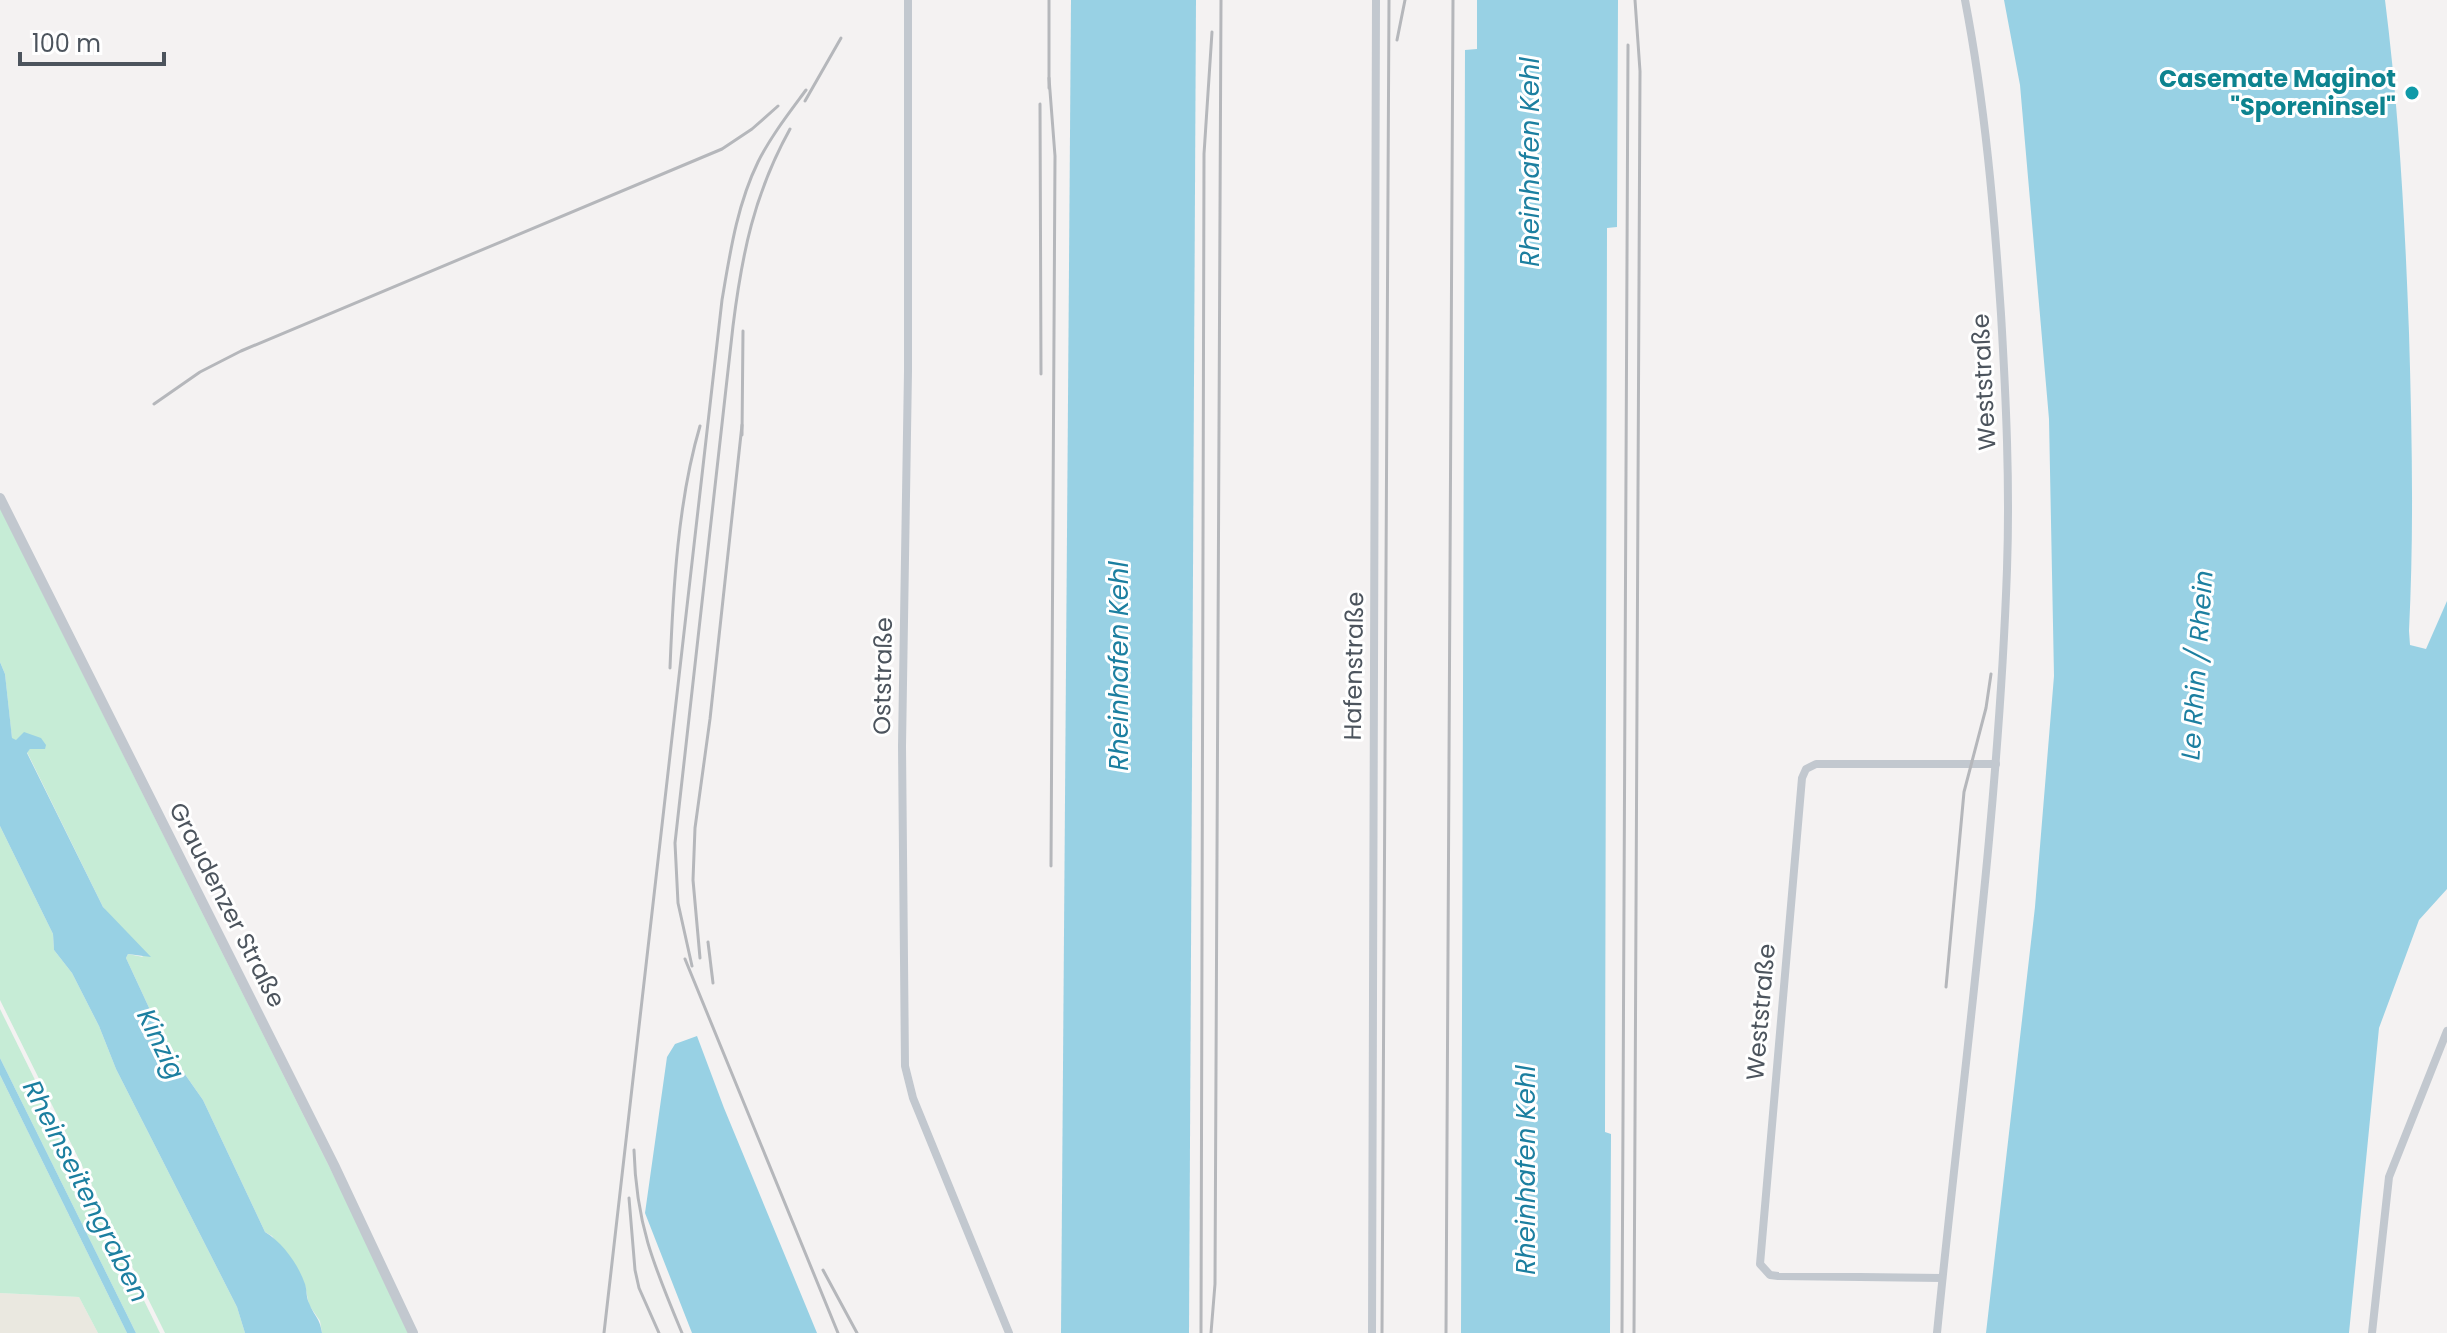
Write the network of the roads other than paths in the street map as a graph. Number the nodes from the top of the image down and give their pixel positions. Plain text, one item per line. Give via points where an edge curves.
1 (908, 0) edge
2 (1376, 0) edge
3 (1965, 0) edge
4 (0, 498) edge
5 (1996, 764) junction
6 (2447, 1031) edge
7 (1942, 1278) junction
8 (413, 1333) edge
9 (1009, 1333) edge
10 (1372, 1333) edge
11 (1937, 1333) edge
12 (2372, 1333) edge

1 - 9 street, Oststraße via 905,1066 913,1098
2 - 10 street, Hafenstraße
3 - 5 street, Weststraße via 1986,138 2006,412 2007,570
4 - 8 street, Graudenzer Straße
5 - 7 street, Weststraße
5 - 7 street, Weststraße via 1816,764 1802,778 1760,1264 1778,1276
6 - 12 street via 2389,1177
7 - 11 street, Weststraße

